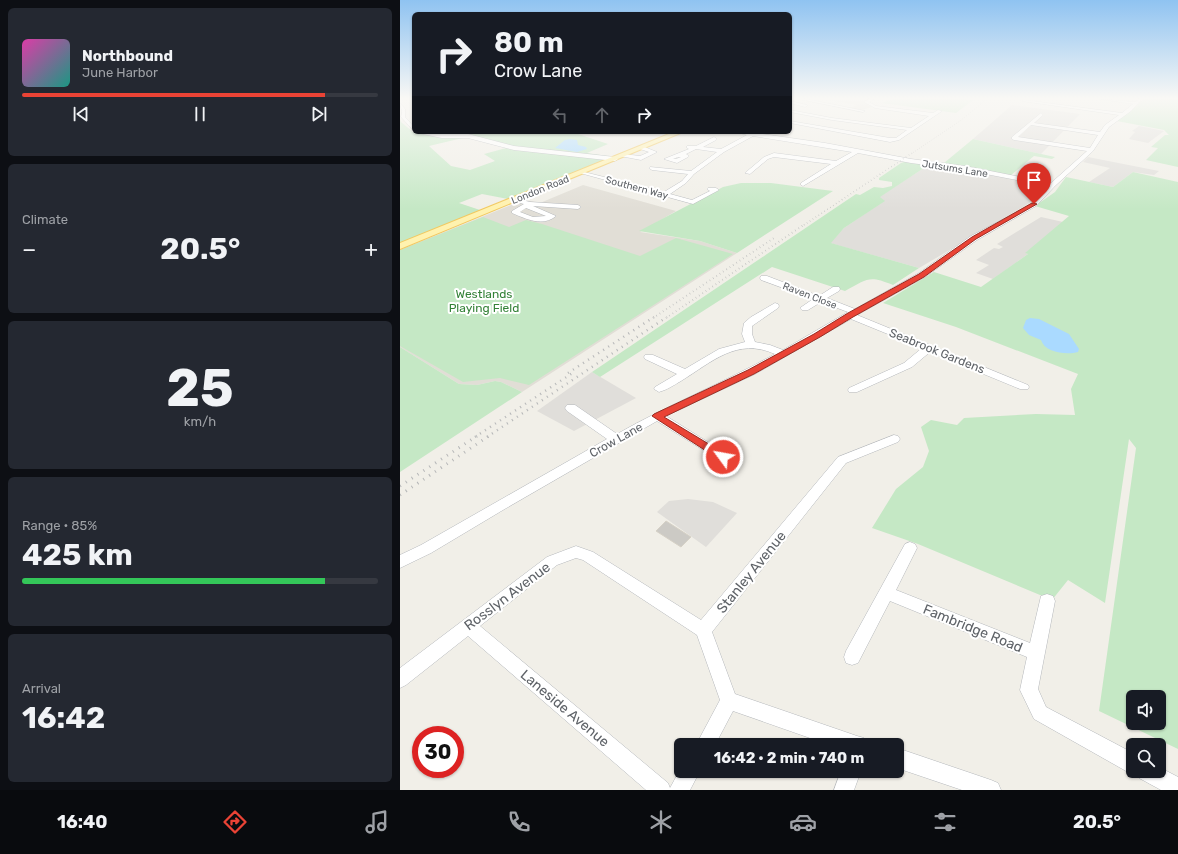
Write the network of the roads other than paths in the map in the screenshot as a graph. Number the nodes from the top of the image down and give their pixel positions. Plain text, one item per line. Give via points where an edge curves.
1 (441, 136) edge
2 (671, 136) edge
3 (749, 136) edge
4 (764, 136) edge
5 (864, 136) edge
6 (901, 136) edge
7 (1017, 136) edge
8 (1100, 136) edge
9 (714, 139) dead end
10 (832, 141) dead end
11 (1030, 141) junction
12 (825, 145) junction
13 (682, 146) dead end
14 (1025, 146) dead end
15 (642, 148) junction
16 (696, 148) junction
17 (1091, 150) junction
18 (722, 151) junction
19 (857, 151) junction
20 (681, 155) dead end
21 (623, 156) junction
22 (615, 159) junction
23 (835, 163) junction
24 (652, 168) dead end
25 (582, 172) junction
26 (692, 173) junction
27 (748, 173) dead end
28 (803, 184) dead end
29 (1052, 185) junction
30 (710, 189) dead end
31 (664, 194) junction
32 (514, 200) junction
33 (578, 207) dead end
34 (400, 246) edge
35 (764, 278) dead end
36 (836, 289) dead end
37 (820, 299) junction
38 (775, 306) dead end
39 (805, 308) dead end
40 (853, 314) junction
41 (751, 345) junction
42 (929, 348) junction
43 (783, 354) junction
44 (649, 357) dead end
45 (686, 374) junction
46 (1024, 387) dead end
47 (659, 390) dead end
48 (853, 390) dead end
49 (571, 408) dead end
50 (657, 416) junction
51 (894, 439) dead end
52 (616, 440) junction
53 (723, 457) dead end
54 (910, 548) dead end
55 (400, 562) edge
56 (887, 593) junction
57 (1047, 601) dead end
58 (468, 626) junction
59 (703, 630) junction
60 (1036, 653) junction
61 (852, 657) dead end
62 (400, 679) edge
63 (729, 701) junction
64 (709, 738) edge
65 (837, 738) edge
66 (904, 760) edge
67 (1126, 760) edge
68 (686, 778) edge
69 (848, 778) edge
70 (1159, 778) edge
71 (661, 790) edge
72 (679, 790) edge
73 (844, 790) edge
74 (991, 790) edge
75 (1175, 790) edge

1 - 22 street via 468,136 514,148
2 - 15 main road, London Road
3 - 18 street
4 - 12 street, Jutsums Lane
5 - 6 street via 890,140
7 - 11 street via 1014,138
8 - 17 street, Crow Lane
9 - 16 street
10 - 12 street
11 - 14 street
11 - 17 street
12 - 19 street, Jutsums Lane
13 - 16 street
15 - 21 main road, London Road
15 - 21 street via 654,152 636,158
16 - 18 street
16 - 20 street
17 - 29 street, Crow Lane
18 - 26 street
19 - 23 street
19 - 29 street, Jutsums Lane
21 - 22 main road, London Road
22 - 25 main road, London Road
23 - 27 street via 780,156 766,158
23 - 28 street
24 - 26 street
25 - 31 street, Southern Way
25 - 32 main road, London Road
26 - 31 street via 684,182
29 - 40 street, Crow Lane via 1034,205 974,238 922,275
30 - 31 street, Southern Way via 716,190 693,202
32 - 33 street via 526,205
32 - 34 main road, London Road
35 - 37 street, Raven Close
36 - 37 street
37 - 39 street
37 - 40 street, Raven Close
38 - 41 street via 747,325
40 - 42 street, Seabrook Gardens
40 - 43 street, Crow Lane
41 - 43 street via 759,344
41 - 45 street via 723,351
42 - 46 street, Seabrook Gardens
42 - 48 street via 908,365
43 - 50 street, Crow Lane via 751,372
44 - 45 street
45 - 47 street
49 - 52 street
50 - 52 street, Crow Lane
50 - 53 street
51 - 59 street, Stanley Avenue via 842,460
52 - 55 street, Crow Lane
54 - 56 street
56 - 60 street, Fambridge Road
56 - 61 street
57 - 60 street
58 - 59 street, Rosslyn Avenue via 552,561 576,552 588,556
58 - 62 street, Rosslyn Avenue
58 - 71 street, Laneside Avenue
59 - 63 street
60 - 67 street, Fambridge Road via 1029,690 1040,713
63 - 64 street
63 - 65 street
66 - 74 street
68 - 72 street
69 - 73 street
70 - 75 street via 1176,787

